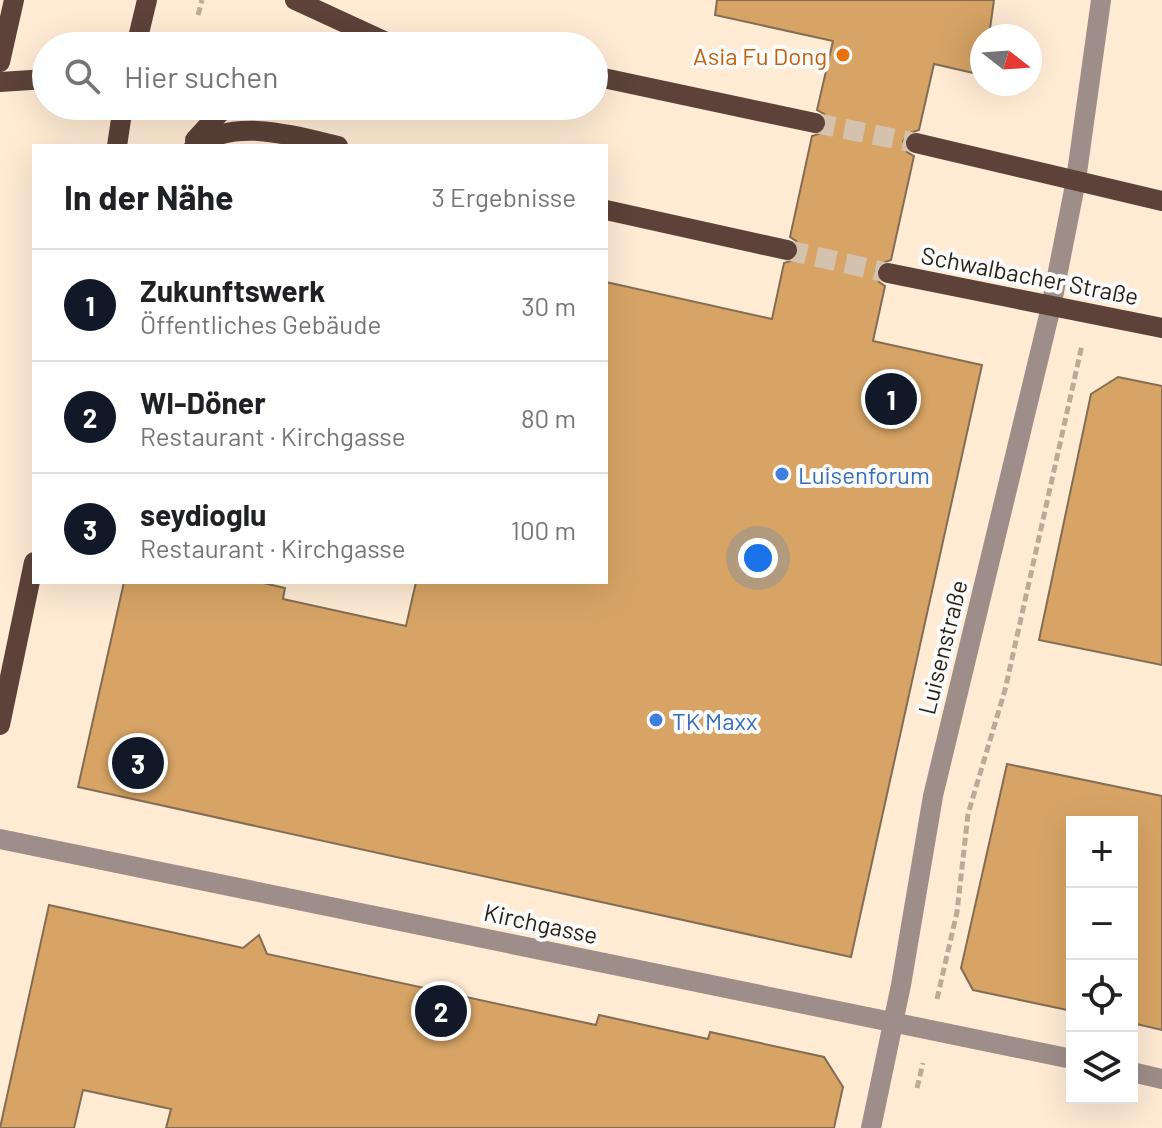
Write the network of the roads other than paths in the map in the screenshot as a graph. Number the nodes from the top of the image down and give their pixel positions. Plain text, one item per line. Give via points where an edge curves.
1 (14, 0) edge
2 (147, 0) edge
3 (295, 0) edge
4 (1101, 0) edge
5 (139, 32) edge
6 (365, 32) edge
7 (0, 62) edge
8 (608, 79) edge
9 (32, 80) edge
10 (0, 82) edge
11 (121, 120) edge
12 (214, 120) edge
13 (815, 123) tunnel mouth
14 (916, 143) tunnel mouth
15 (117, 144) edge
16 (194, 144) edge
17 (196, 144) edge
18 (327, 144) edge
19 (1076, 180) junction
20 (1162, 201) edge
21 (608, 210) edge
22 (787, 250) tunnel mouth
23 (888, 273) tunnel mouth
24 (1051, 307) junction
25 (1162, 328) edge
26 (32, 572) edge
27 (0, 725) edge
28 (0, 839) edge
29 (894, 1022) junction
30 (1066, 1058) edge
31 (1138, 1073) edge
32 (1162, 1079) edge
33 (871, 1128) edge

1 - 7 main road
2 - 5 main road
3 - 6 main road
4 - 19 street, Luisenstraße
8 - 13 main road
9 - 10 main road
11 - 15 main road
12 - 16 main road
14 - 19 main road
17 - 18 main road via 218,133 253,130
19 - 20 main road
19 - 24 street, Luisenstraße
21 - 22 main road
23 - 24 main road, Schwalbacher Straße
24 - 25 main road, Schwalbacher Straße
24 - 29 street, Luisenstraße via 947,734
26 - 27 main road
28 - 29 street, Kirchgasse
29 - 30 street, Kirchgasse
29 - 33 street, Luisenstraße
31 - 32 street

